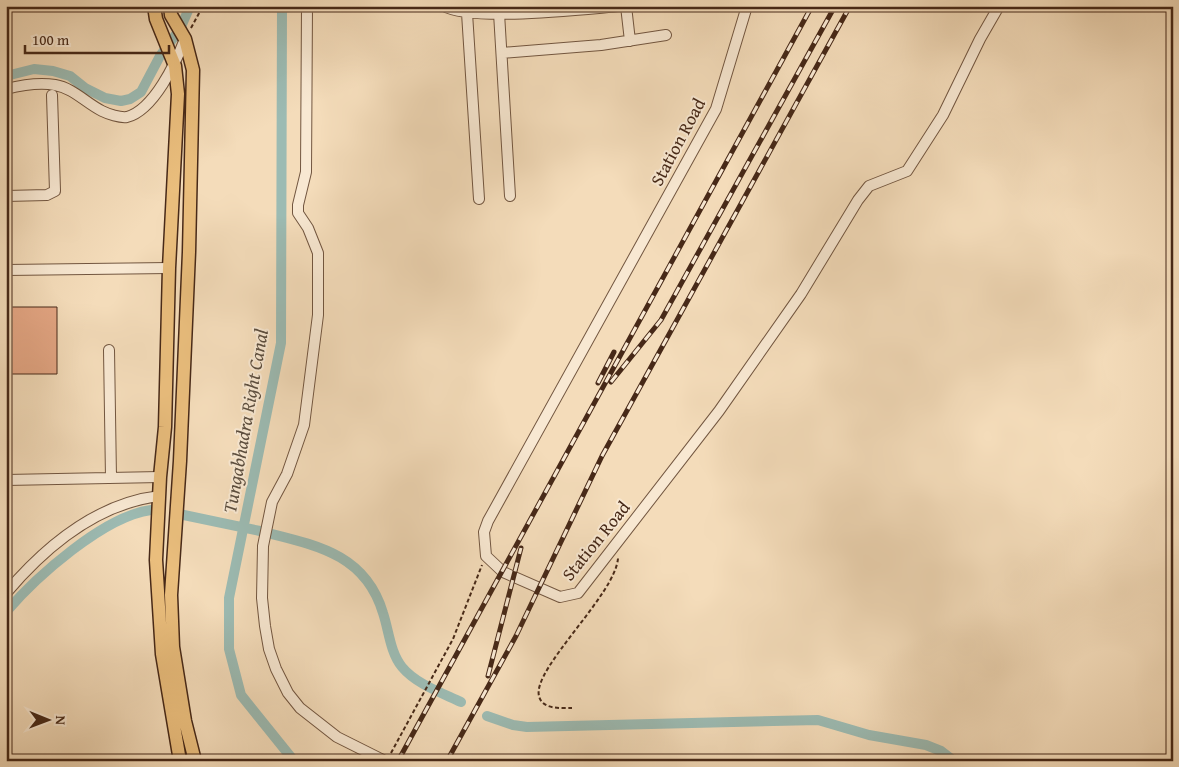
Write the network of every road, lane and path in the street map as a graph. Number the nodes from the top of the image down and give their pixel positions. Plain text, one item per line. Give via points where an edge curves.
1 (203, 6) edge
2 (307, 6) edge
3 (444, 6) edge
4 (620, 6) edge
5 (626, 6) edge
6 (747, 6) edge
7 (999, 6) edge
8 (171, 11) edge
9 (155, 13) edge
10 (467, 13) junction
11 (500, 13) junction
12 (666, 35) dead end
13 (183, 37) junction
14 (630, 41) junction
15 (502, 53) junction
16 (173, 61) junction
17 (6, 89) edge
18 (52, 95) dead end
19 (6, 196) edge
20 (510, 196) dead end
21 (479, 199) dead end
22 (169, 268) junction
23 (6, 270) edge
24 (109, 350) dead end
25 (160, 477) junction
26 (111, 478) junction
27 (6, 480) edge
28 (160, 496) junction
29 (611, 549) junction
30 (486, 556) junction
31 (6, 593) edge
32 (572, 708) dead end
33 (180, 761) edge
34 (195, 761) edge
35 (386, 761) edge

1 - 13 path
2 - 35 street via 306,172 298,199 298,213 318,253 318,314 304,425 287,474 272,502 262,546 262,598 269,649 288,693 313,720 360,750
3 - 10 street
4 - 11 street
5 - 14 street
6 - 30 street, Station Road via 716,109 488,521 484,546
7 - 29 street, Station Road via 943,116 907,171 869,186 858,200 801,294 718,411
8 - 13 main road
9 - 16 main road
10 - 11 street
10 - 21 street
11 - 15 street
12 - 14 street
13 - 16 street
13 - 34 main road via 193,70 190,233 171,596 173,647
14 - 15 street
15 - 20 street
16 - 17 street via 144,106 125,117 104,112 56,85
16 - 22 main road via 178,94
18 - 19 street via 55,191 50,195
22 - 23 street
22 - 25 main road via 165,427
24 - 26 street
25 - 26 street
25 - 28 main road
26 - 27 street
28 - 31 street via 125,502 88,522 36,560
28 - 33 main road via 156,560 158,612
29 - 30 street, Station Road via 578,593 560,597 503,572
29 - 32 path via 618,557 608,580 594,607 553,661 539,690 538,696 543,704
30 - 35 path via 453,639

